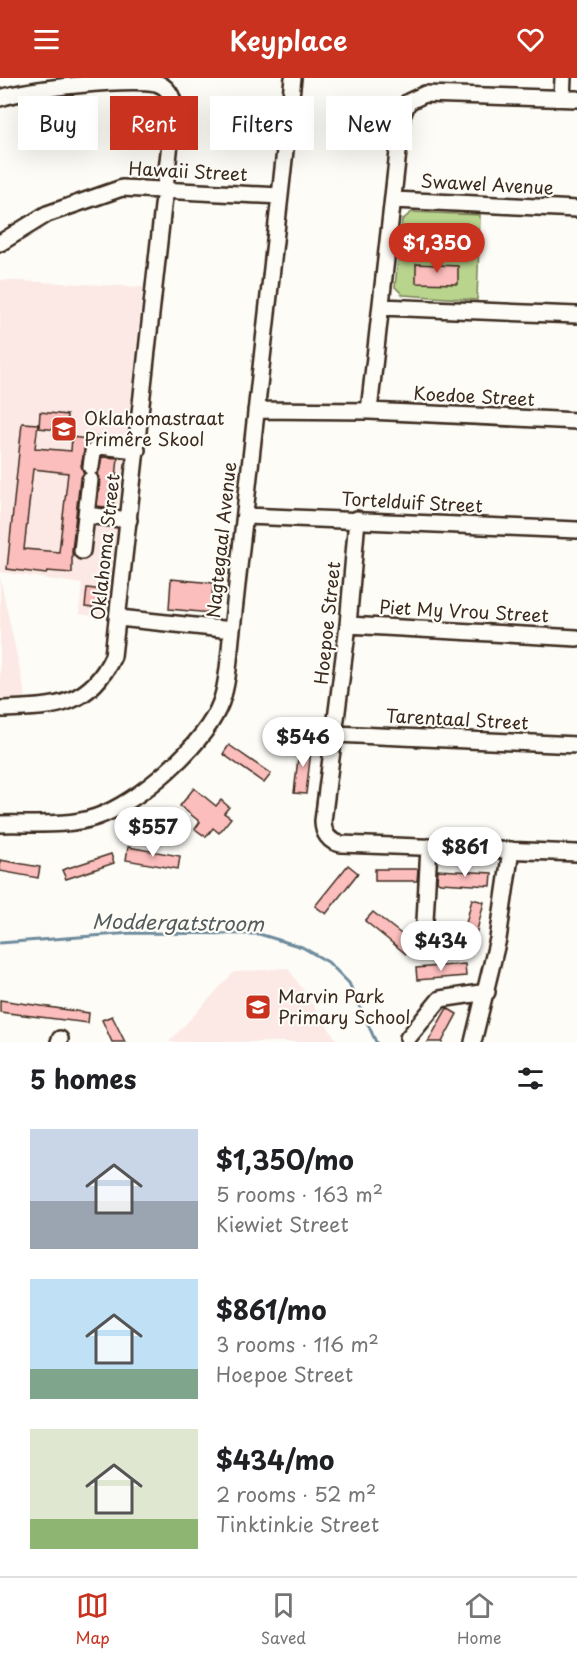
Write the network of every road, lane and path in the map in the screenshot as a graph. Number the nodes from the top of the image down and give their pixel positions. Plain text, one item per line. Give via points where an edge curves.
1 (293, 78) edge
2 (563, 78) edge
3 (0, 98) edge
4 (570, 99) edge
5 (165, 189) junction
6 (280, 196) junction
7 (394, 201) junction
8 (577, 209) edge
9 (0, 243) edge
10 (381, 307) junction
11 (577, 315) edge
12 (256, 410) junction
13 (369, 411) junction
14 (577, 421) edge
15 (136, 450) junction
16 (86, 515) junction
17 (245, 516) junction
18 (357, 519) junction
19 (129, 520) junction
20 (577, 530) edge
21 (82, 551) dead end
22 (118, 618) junction
23 (348, 625) junction
24 (232, 630) junction
25 (577, 638) edge
26 (0, 709) edge
27 (335, 734) junction
28 (577, 745) edge
29 (0, 824) edge
30 (429, 847) junction
31 (511, 850) junction
32 (577, 853) edge
33 (424, 939) dead end
34 (487, 992) junction
35 (408, 1038) dead end
36 (473, 1042) edge

1 - 6 street, Nagtegaal Avenue
2 - 4 street
3 - 5 street, Oklahoma Street via 102,80 159,83 171,94 174,107
4 - 7 street via 425,94 413,98 402,116
5 - 6 street, Hawaii Street
5 - 9 street, Hawaii Street via 129,187 103,192 32,221
5 - 15 street, Oklahoma Street
6 - 12 street, Nagtegaal Avenue
7 - 8 street, Swawel Avenue
7 - 10 street
10 - 11 street
10 - 13 street
12 - 13 street, Koedoe Street
12 - 17 street, Nagtegaal Avenue
13 - 14 street, Koedoe Street
15 - 16 street via 99,446 93,453
15 - 19 street, Oklahoma Street
16 - 19 street
16 - 21 street
17 - 18 street, Tortelduif Street
17 - 24 street, Nagtegaal Avenue
18 - 20 street, Tortelduif Street
18 - 23 street, Hoepoe Street
19 - 22 street, Oklahoma Street
22 - 24 street
22 - 26 street, Oklahoma Street via 112,656 102,676 87,692 58,706
23 - 25 street, Piet My Vrou Street
23 - 27 street, Hoepoe Street
24 - 29 street, Nagtegaal Avenue via 225,688 216,711 189,747 150,785 96,817 71,822
27 - 28 street, Tarentaal Street
27 - 30 street, Hoepoe Street via 323,821 328,837 341,844
30 - 31 street, Hoepoe Street
30 - 33 street
31 - 32 street, Hoepoe Street
31 - 34 street
34 - 35 street via 440,999
34 - 36 street

